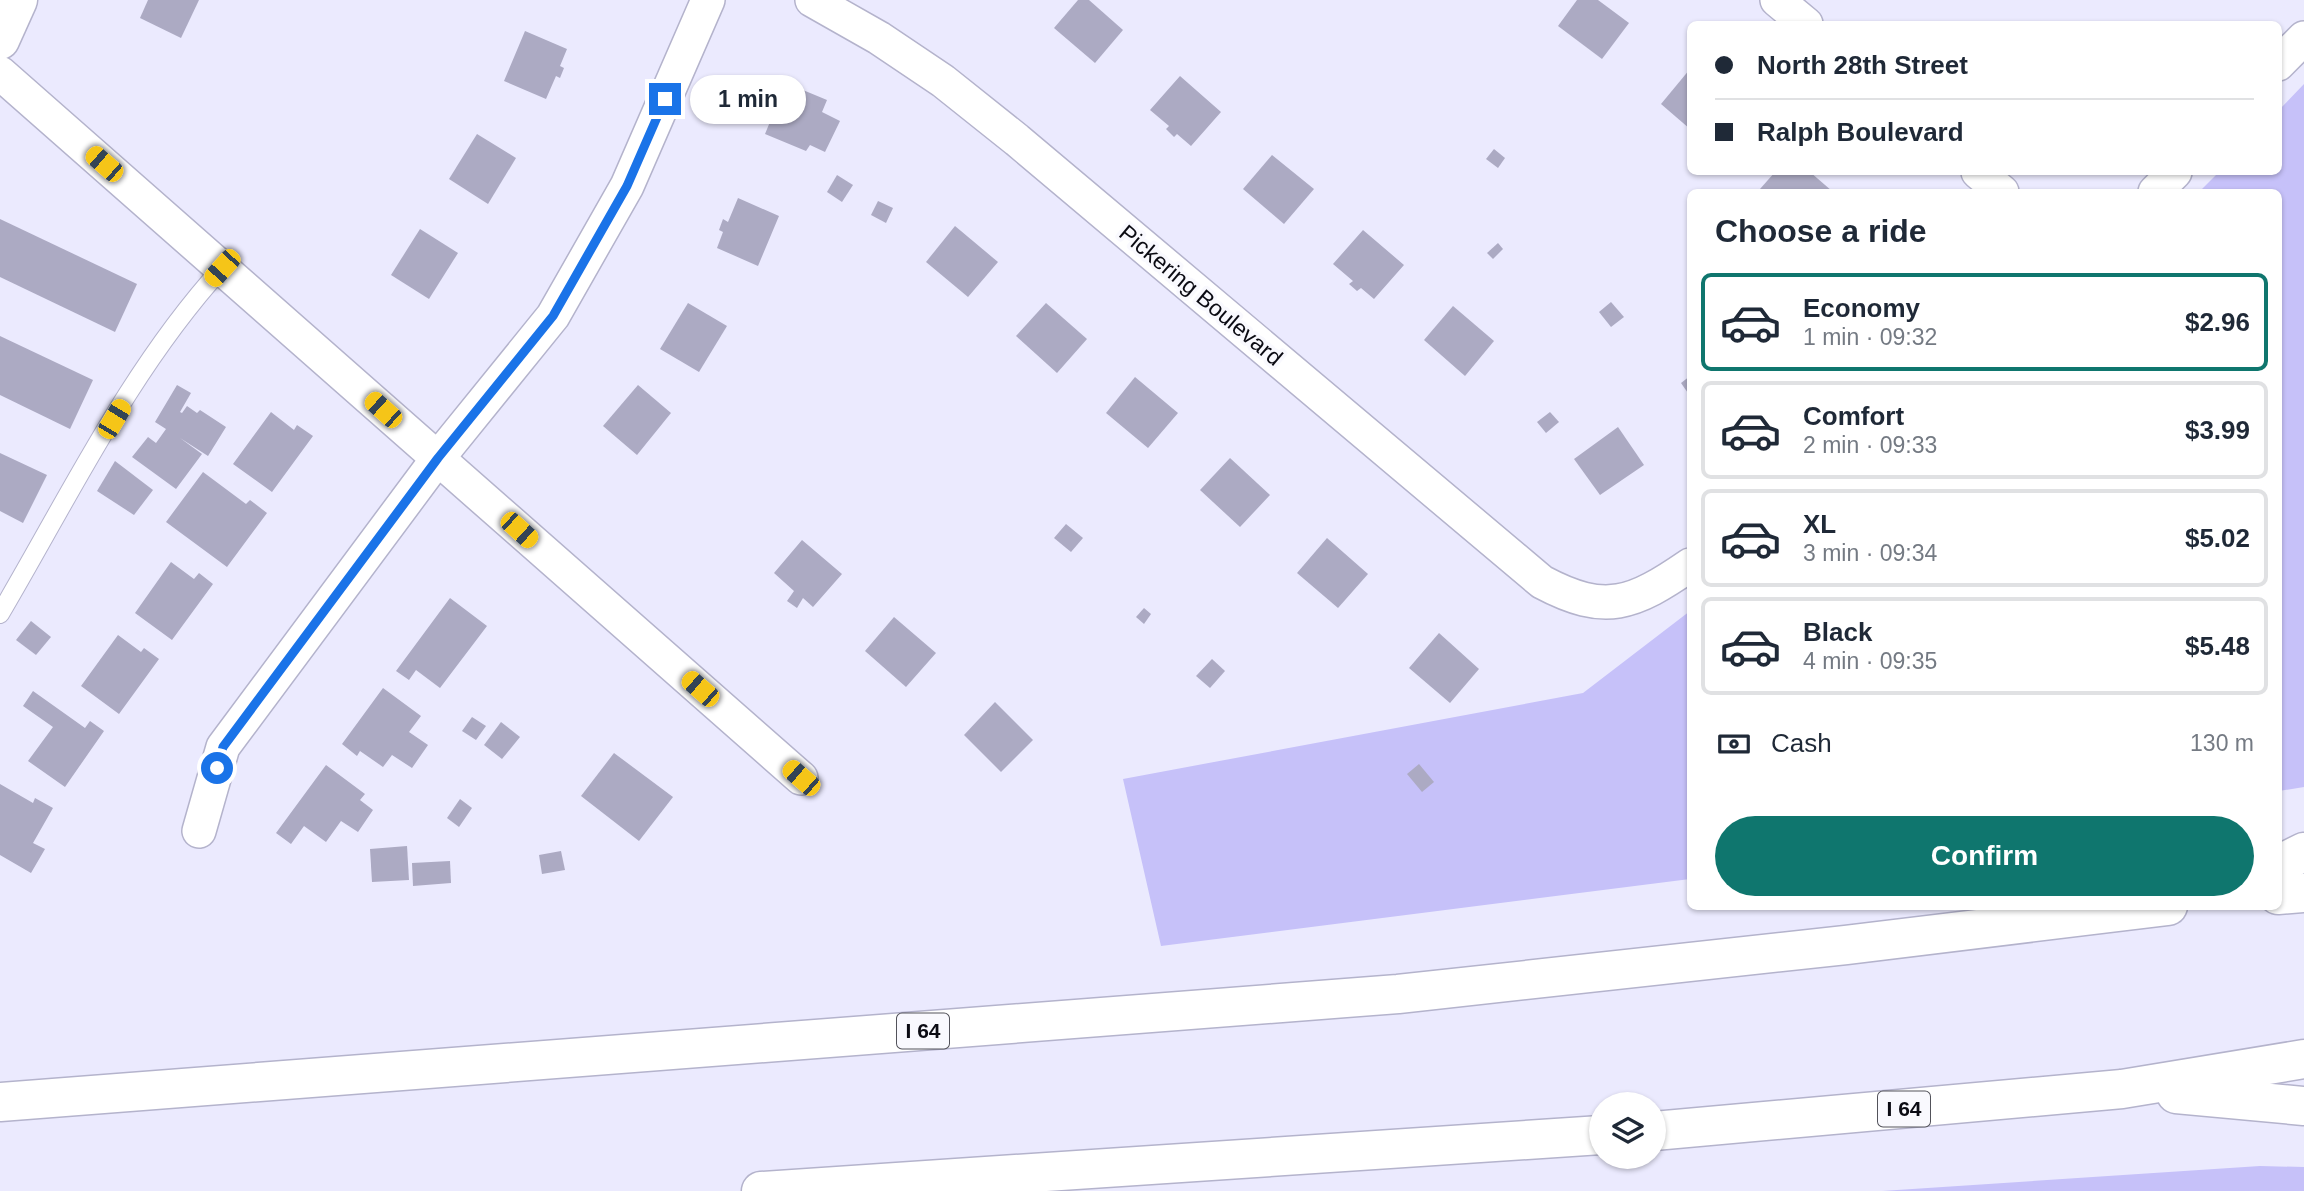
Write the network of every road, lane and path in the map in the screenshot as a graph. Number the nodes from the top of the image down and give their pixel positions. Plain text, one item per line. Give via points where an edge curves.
1 (18, 0) edge
2 (708, 0) edge
3 (811, 0) edge
4 (1777, 0) edge
5 (1802, 21) edge
6 (2304, 38) edge
7 (0, 40) edge
8 (2282, 60) edge
9 (0, 74) edge
10 (1982, 175) edge
11 (2172, 175) edge
12 (1998, 189) edge
13 (2158, 189) edge
14 (222, 268) junction
15 (438, 458) junction
16 (1687, 567) edge
17 (0, 614) edge
18 (801, 778) dead end
19 (199, 831) dead end
20 (2304, 852) edge
21 (2282, 863) edge
22 (2304, 892) edge
23 (2282, 895) edge
24 (2135, 910) edge
25 (2304, 1059) edge
26 (2122, 1089) junction
27 (0, 1102) edge
28 (2304, 1106) edge
29 (1666, 1130) edge
30 (1589, 1136) edge
31 (761, 1191) edge

1 - 7 main road
2 - 15 street via 627,186 553,316
3 - 16 street, Pickering Boulevard via 943,81 1017,139 1542,582 1581,600 1607,604 1659,586
4 - 5 street
6 - 8 street
9 - 14 street
10 - 12 street
11 - 13 street
14 - 15 street
14 - 17 lane via 141,374
15 - 18 street
15 - 19 street via 223,747
20 - 21 main road
22 - 23 main road
24 - 27 main road, I 64 via 1398,994
25 - 26 main road, I 64
26 - 28 main road
26 - 29 main road, I 64
30 - 31 main road

